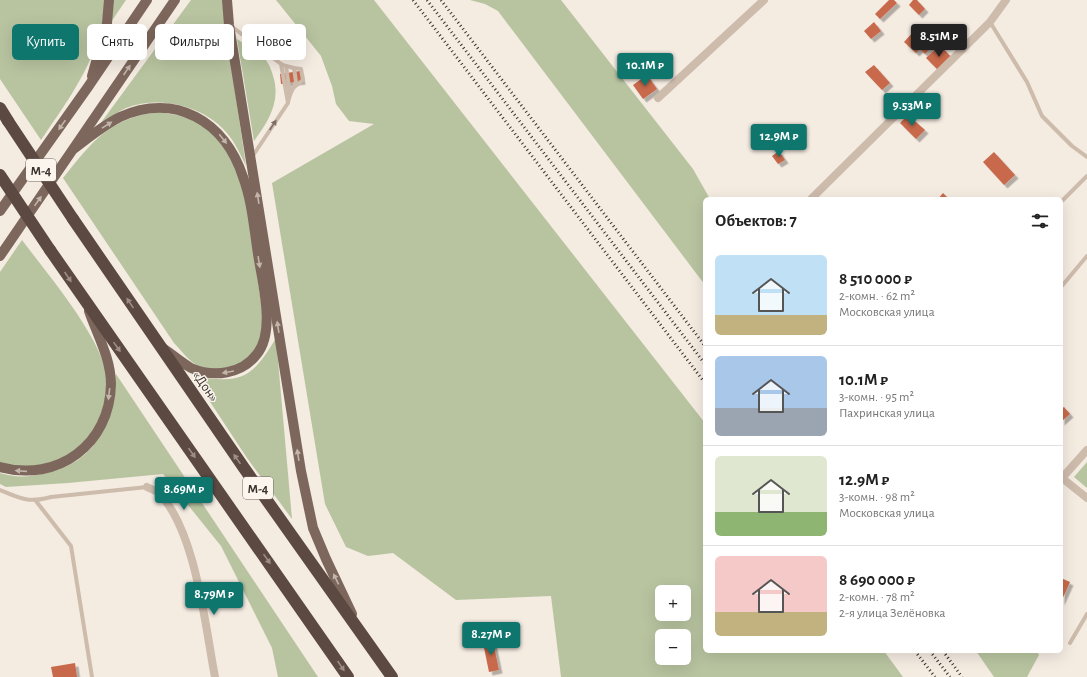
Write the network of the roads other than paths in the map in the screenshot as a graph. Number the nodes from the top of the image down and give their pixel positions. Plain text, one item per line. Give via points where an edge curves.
1 (109, 0) edge
2 (147, 0) edge
3 (175, 0) edge
4 (227, 0) edge
5 (764, 0) edge
6 (1006, 0) edge
7 (990, 22) junction
8 (230, 24) edge
9 (234, 28) edge
10 (234, 49) edge
11 (284, 65) junction
12 (294, 68) junction
13 (88, 87) junction
14 (293, 88) junction
15 (290, 95) junction
16 (658, 98) dead end
17 (288, 103) junction
18 (0, 108) edge
19 (75, 148) junction
20 (1087, 157) edge
21 (252, 158) junction
22 (0, 175) edge
23 (1087, 176) edge
24 (813, 197) edge
25 (1063, 200) edge
26 (0, 211) edge
27 (0, 256) edge
28 (1087, 256) edge
29 (1063, 285) edge
30 (86, 303) junction
31 (160, 347) junction
32 (1087, 450) edge
33 (0, 467) edge
34 (1063, 476) edge
35 (1063, 480) edge
36 (147, 487) joint
37 (0, 490) edge
38 (1087, 498) edge
39 (36, 501) junction
40 (1087, 614) edge
41 (358, 627) junction
42 (1070, 643) dead end
43 (92, 677) edge
44 (216, 677) edge
45 (348, 677) edge
46 (392, 677) edge

1 - 13 main road via 107,23
2 - 13 main road
19 -> 3 main road
4 - 8 main road
5 - 16 street
6 - 7 street
7 - 20 lane via 1027,82 1042,116
7 - 24 street
9 - 11 lane
10 - 21 main road
11 - 12 lane
11 - 15 lane
11 - 17 lane
12 - 14 lane via 296,82
12 - 14 lane via 301,69 303,80
13 -> 26 main road
14 - 15 lane
15 - 17 lane
21 -> 17 lane
31 -> 18 highway, «Дон» / М-4, bridge
27 -> 19 main road
19 -> 31 main road via 119,118 146,109 165,107 180,110 206,123 224,138 237,160 250,199 260,266 267,317 264,343 249,363 236,371 220,373 192,368
41 -> 21 main road via 313,528 300,471
22 -> 30 highway, М-4, bridge
23 - 25 lane
28 - 29 lane
30 -> 33 main road via 110,372 110,392 103,421 87,446 61,464 26,471
30 -> 45 highway, М-4
41 -> 31 highway, «Дон» / М-4
32 - 34 street
35 - 38 street
36 - 39 lane via 51,497
36 - 44 street via 160,493 178,520 192,558
37 - 39 lane via 23,500
39 - 43 lane via 71,546
40 - 42 lane
41 - 46 highway, «Дон» / М-4

